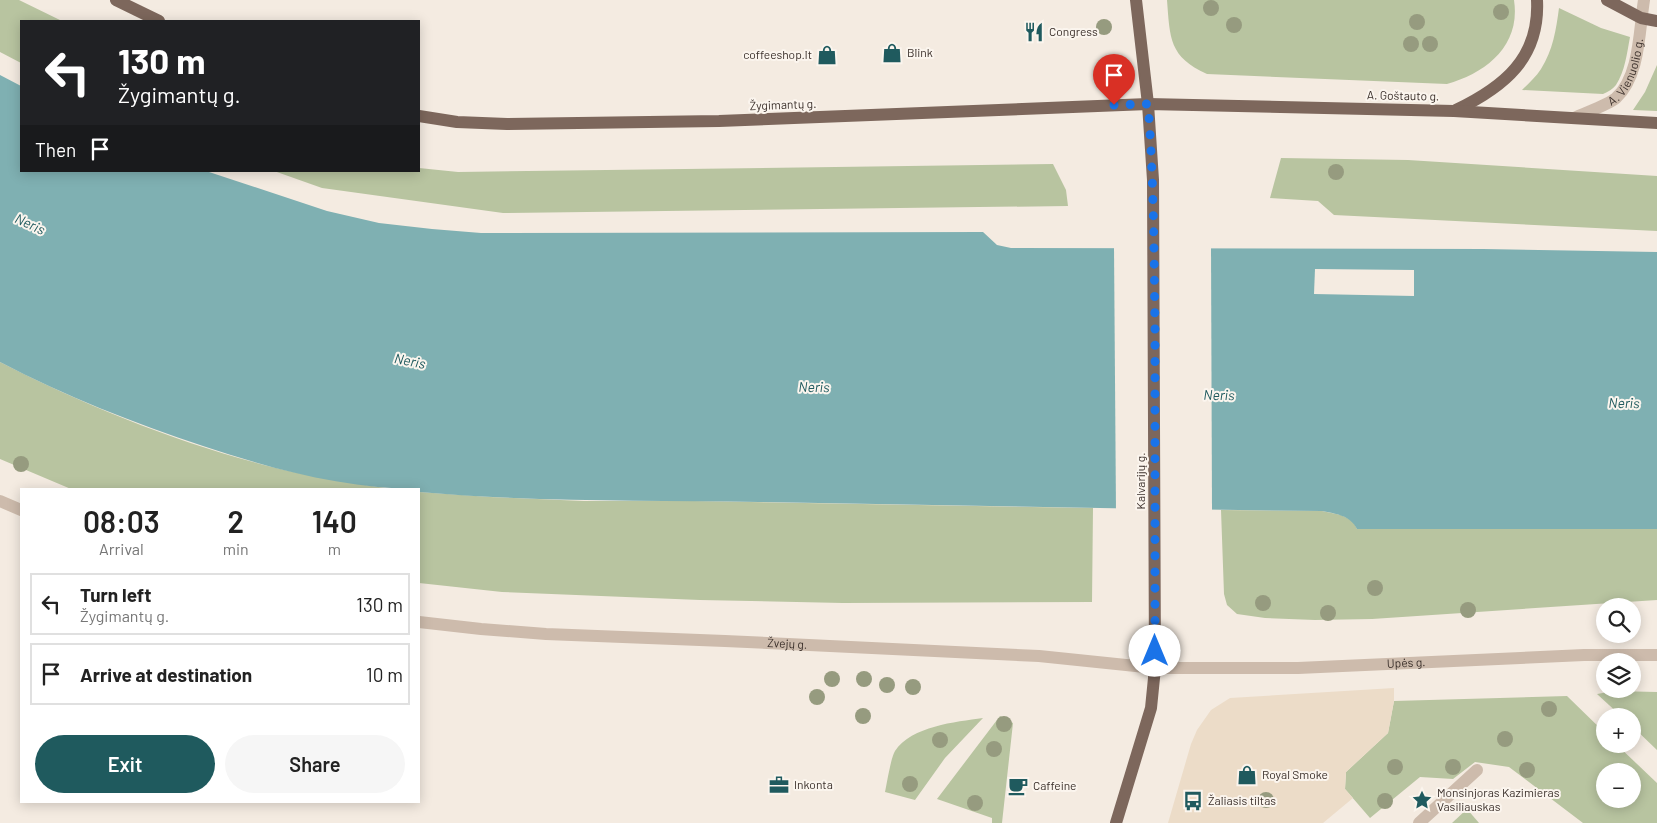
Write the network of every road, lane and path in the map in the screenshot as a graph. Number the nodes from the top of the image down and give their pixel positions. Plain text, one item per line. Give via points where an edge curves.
1 (116, 0) edge
2 (1136, 0) edge
3 (1537, 0) edge
4 (1607, 0) edge
5 (1644, 0) edge
6 (1641, 18) junction
7 (157, 20) edge
8 (1657, 22) edge
9 (1148, 104) junction
10 (1454, 111) junction
11 (420, 116) edge
12 (1574, 118) junction
13 (1657, 123) edge
14 (0, 501) edge
15 (20, 510) edge
16 (420, 622) edge
17 (1657, 655) edge
18 (1155, 668) junction
19 (1477, 770) dead end
20 (1116, 823) edge
21 (1419, 823) edge

1 - 7 main road
2 - 9 main road, Kalvarijų g.
3 - 10 main road via 1538,17 1532,43 1521,63 1481,98
4 - 6 main road
5 - 6 street, A. Vienuolio g.
6 - 8 main road
6 - 12 street, A. Vienuolio g. via 1634,69 1627,85 1614,99
9 - 10 main road, A. Goštauto g.
9 - 11 main road, Žygimantų g. via 719,121 507,124
9 - 18 main road, Kalvarijų g. via 1154,180
10 - 12 main road, A. Goštauto g.
12 - 13 main road, A. Goštauto g.
14 - 15 street
16 - 18 street, Žvejų g. via 546,634 1040,656
17 - 18 street, Upės g. via 1584,654 1298,668
18 - 20 main road, Kalvarijų g. via 1151,708
19 - 21 street

